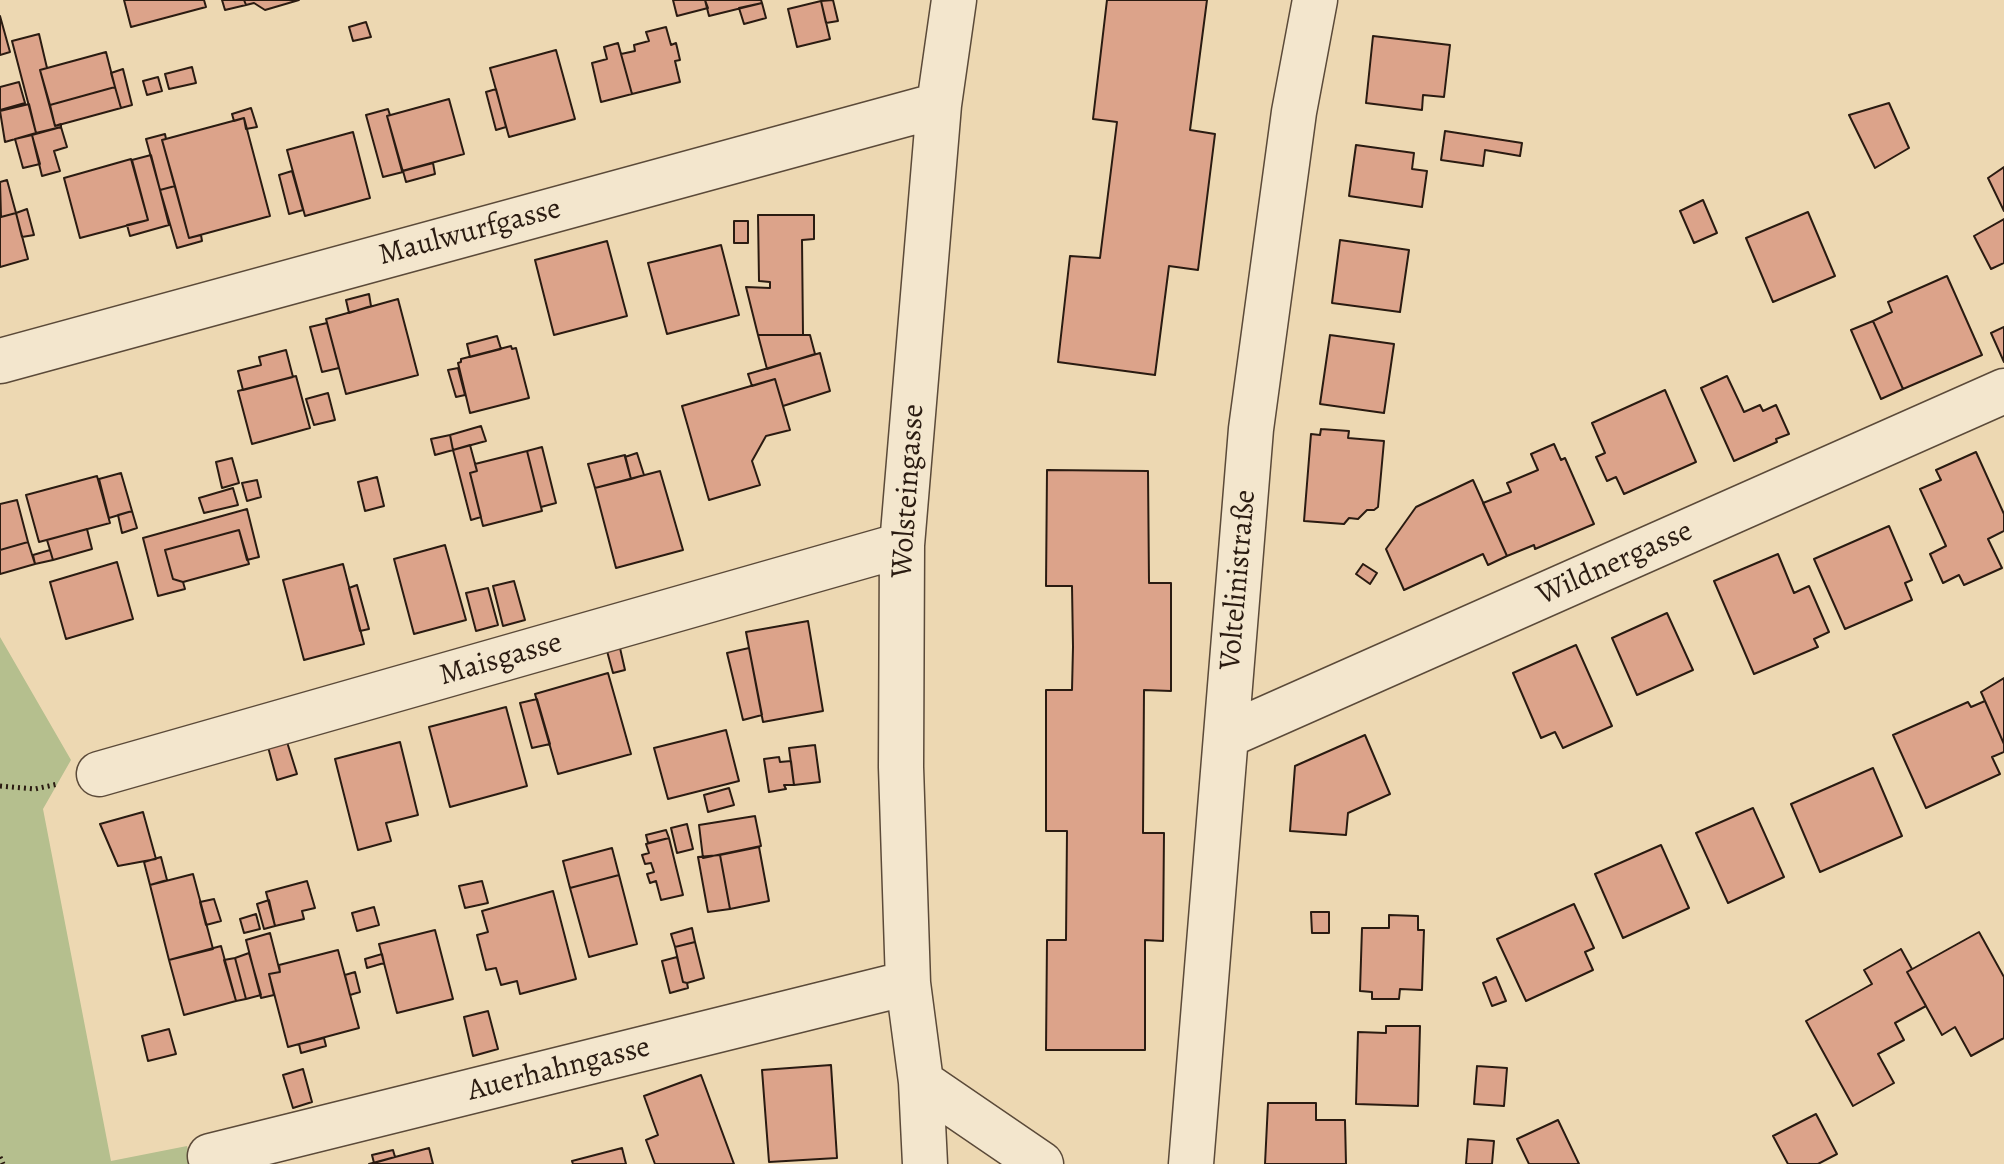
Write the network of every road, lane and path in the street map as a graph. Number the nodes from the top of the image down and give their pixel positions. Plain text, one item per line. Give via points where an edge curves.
1 (954, 0) edge
2 (1315, 0) edge
3 (939, 105) junction
4 (0, 361) edge
5 (2004, 391) edge
6 (902, 545) junction
7 (1226, 736) junction
8 (99, 774) joint
9 (0, 786) edge
10 (908, 983) junction
11 (921, 1082) junction
12 (210, 1156) dead end
13 (0, 1157) edge
14 (3, 1164) edge
15 (925, 1164) edge
16 (1041, 1164) edge
17 (1191, 1164) edge

1 - 3 street, Wolsteingasse
2 - 7 street, Voltelinistraße via 1294,112 1251,429
3 - 4 street, Maulwurfgasse
3 - 6 street, Wolsteingasse
5 - 7 street, Wildnergasse
6 - 8 street, Maisgasse
6 - 10 street, Wolsteingasse via 901,767
7 - 17 street, Voltelinistraße
8 - 9 path via 35,789
10 - 11 street
10 - 12 street, Auerhahngasse
11 - 15 street
11 - 16 street
13 - 14 path

